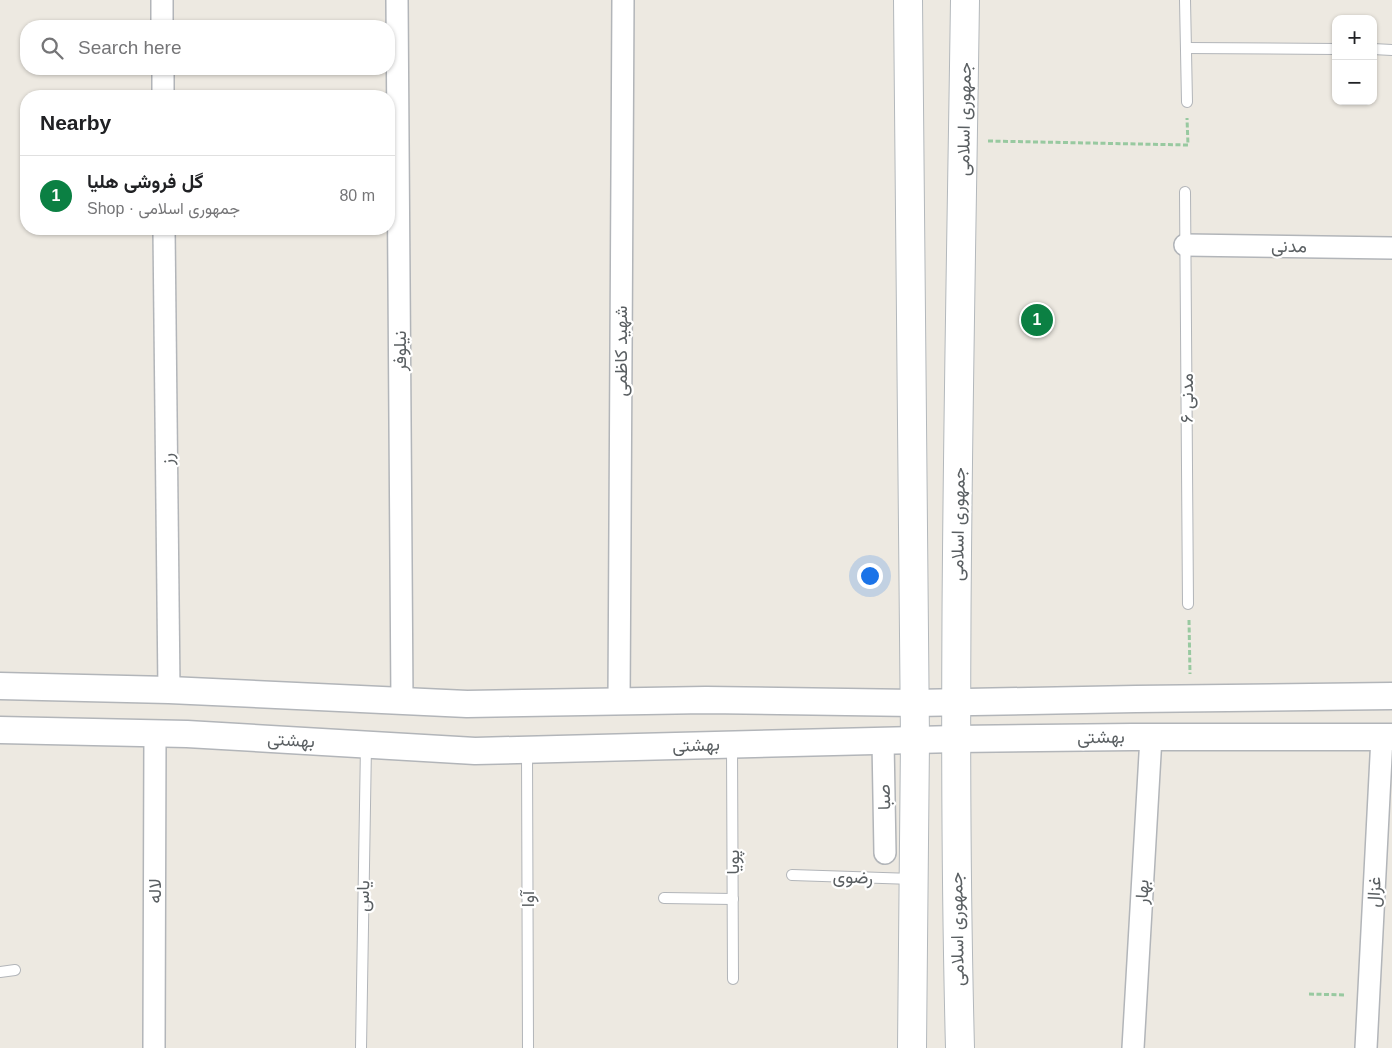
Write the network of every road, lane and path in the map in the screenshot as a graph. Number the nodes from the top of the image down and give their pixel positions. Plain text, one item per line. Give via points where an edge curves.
1 (162, 0) edge
2 (398, 0) edge
3 (623, 0) edge
4 (908, 0) edge
5 (965, 0) edge
6 (1185, 0) edge
7 (162, 20) edge
8 (1186, 48) junction
9 (1332, 49) edge
10 (1377, 49) edge
11 (1392, 50) edge
12 (162, 75) edge
13 (163, 90) edge
14 (1187, 102) joint
15 (963, 140) junction
16 (1185, 192) dead end
17 (164, 235) edge
18 (1185, 245) junction
19 (1392, 248) edge
20 (914, 596) junction
21 (957, 601) junction
22 (1188, 604) joint
23 (0, 686) edge
24 (169, 690) junction
25 (1392, 696) edge
26 (1190, 698) junction
27 (1136, 699) junction
28 (773, 701) junction
29 (402, 702) junction
30 (619, 702) junction
31 (914, 703) junction
32 (956, 703) junction
33 (0, 730) edge
34 (155, 734) junction
35 (1142, 737) junction
36 (1387, 737) edge
37 (915, 740) junction
38 (956, 740) junction
39 (883, 741) junction
40 (770, 743) junction
41 (366, 744) junction
42 (732, 744) junction
43 (527, 750) junction
44 (885, 853) dead end
45 (792, 875) dead end
46 (914, 879) junction
47 (956, 888) junction
48 (664, 898) dead end
49 (733, 899) junction
50 (15, 970) dead end
51 (0, 972) edge
52 (733, 979) dead end
53 (154, 1048) edge
54 (361, 1048) edge
55 (528, 1048) edge
56 (912, 1048) edge
57 (960, 1048) edge
58 (1133, 1048) edge
59 (1366, 1048) edge

1 - 7 street
2 - 29 street, نیلوفر
3 - 30 street, شهید کاظمی
4 - 20 main road
5 - 15 main road, جمهوری اسلامی
6 - 8 lane
8 - 9 lane
8 - 14 lane
10 - 11 lane
12 - 13 street
14 - 15 path via 1188,145
15 - 21 main road, جمهوری اسلامی
16 - 18 lane, مدنی ۶
17 - 24 street, رز
18 - 19 street, مدنی
18 - 22 lane, مدنی ۶
20 - 21 main road via 922,606 934,611 947,609
20 - 31 main road
21 - 32 main road, جمهوری اسلامی
22 - 26 path
23 - 24 street
24 - 29 street
25 - 26 street
26 - 27 street
27 - 32 street
27 - 35 street via 1128,706 1125,717 1127,728
28 - 30 street
28 - 31 street
28 - 40 street via 781,723
29 - 30 street
31 - 32 street
31 - 37 main road
32 - 38 main road, جمهوری اسلامی
33 - 34 street, بهشتی
34 - 41 street, بهشتی
34 - 53 street, لاله
35 - 36 street, بهشتی
35 - 38 street, بهشتی
35 - 58 street, بهار
36 - 59 street, غزال
37 - 38 street, بهشتی
37 - 39 street, بهشتی
37 - 46 main road
38 - 47 main road, جمهوری اسلامی
39 - 40 street, بهشتی
39 - 44 street, صبا
40 - 42 street, بهشتی
41 - 43 street, بهشتی via 475,751
41 - 54 lane, یاس
42 - 43 street, بهشتی
42 - 49 lane, پویا
43 - 55 lane, آوا
45 - 46 lane, رضوی
46 - 47 main road via 925,873 937,872
46 - 56 main road
47 - 57 main road, جمهوری اسلامی
48 - 49 lane
49 - 52 lane, پویا
50 - 51 lane

